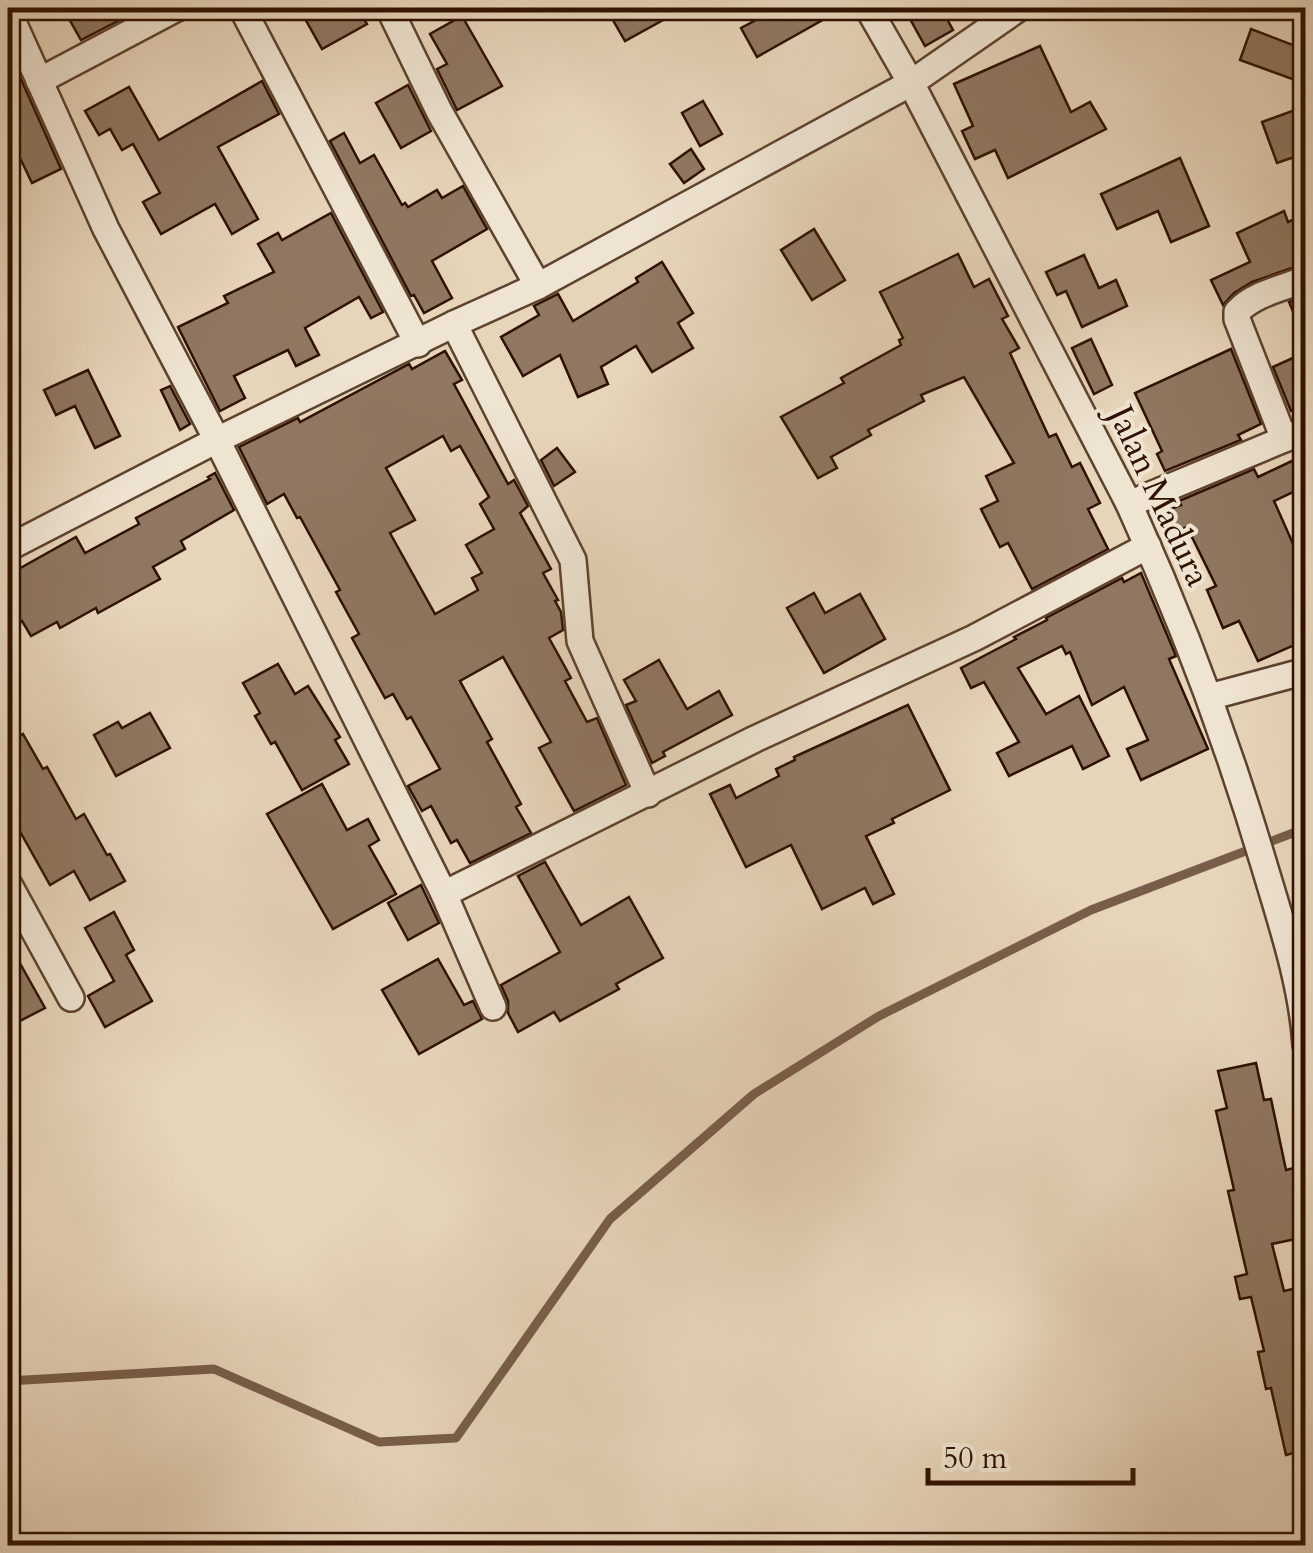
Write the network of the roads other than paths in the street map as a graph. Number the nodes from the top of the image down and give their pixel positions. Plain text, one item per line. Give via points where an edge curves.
1 (178, 8) edge
2 (242, 8) edge
3 (389, 8) edge
4 (868, 8) edge
5 (1019, 8) edge
6 (8, 11) edge
7 (39, 82) junction
8 (910, 83) junction
9 (1306, 279) edge
10 (538, 286) junction
11 (454, 324) junction
12 (418, 344) junction
13 (1295, 434) edge
14 (218, 440) junction
15 (1129, 504) junction
16 (1148, 546) junction
17 (8, 548) edge
18 (1306, 671) edge
19 (1209, 697) junction
20 (648, 794) junction
21 (8, 883) edge
22 (444, 894) junction
23 (71, 998) dead end
24 (493, 1007) dead end
25 (1306, 1045) edge

1 - 7 street
2 - 12 street
3 - 10 street
4 - 8 street, Jalan Madura
5 - 8 street
6 - 7 street
7 - 14 street via 106,229
8 - 10 street
8 - 15 street, Jalan Madura
9 - 13 street via 1236,312
10 - 11 street
11 - 12 street
11 - 20 street via 573,560 580,641
12 - 14 street
13 - 15 street
14 - 17 street
14 - 22 street
15 - 16 street, Jalan Madura
16 - 19 street, Jalan Madura
16 - 20 street via 974,638
18 - 19 street
19 - 25 street, Jalan Madura via 1275,902
20 - 22 street
21 - 23 street
22 - 24 street

